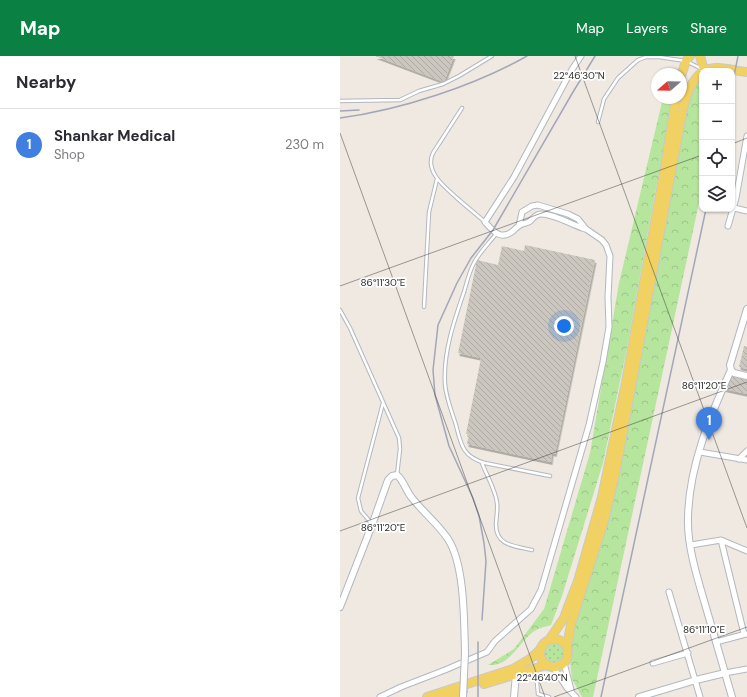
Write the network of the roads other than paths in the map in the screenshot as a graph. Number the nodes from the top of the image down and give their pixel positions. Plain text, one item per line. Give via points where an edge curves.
1 (492, 56) edge
2 (581, 56) edge
3 (700, 56) edge
4 (688, 58) edge
5 (684, 68) edge
6 (700, 68) edge
7 (702, 68) edge
8 (735, 70) edge
9 (747, 72) edge
10 (699, 75) edge
11 (340, 101) edge
12 (675, 104) edge
13 (462, 108) dead end
14 (598, 122) dead end
15 (747, 136) edge
16 (744, 168) edge
17 (437, 178) junction
18 (735, 204) edge
19 (735, 208) edge
20 (747, 211) edge
21 (733, 212) edge
22 (485, 222) junction
23 (519, 226) junction
24 (728, 226) dead end
25 (586, 229) junction
26 (496, 234) junction
27 (424, 307) dead end
28 (747, 309) edge
29 (340, 310) edge
30 (731, 370) junction
31 (747, 376) edge
32 (383, 403) junction
33 (747, 451) edge
34 (700, 452) junction
35 (738, 458) junction
36 (747, 460) edge
37 (482, 462) junction
38 (397, 475) junction
39 (550, 476) dead end
40 (372, 525) junction
41 (721, 540) junction
42 (691, 545) junction
43 (532, 550) dead end
44 (747, 551) edge
45 (669, 592) dead end
46 (340, 606) edge
47 (745, 634) edge
48 (550, 640) junction
49 (716, 642) junction
50 (567, 647) junction
51 (541, 649) junction
52 (688, 653) junction
53 (564, 663) junction
54 (653, 663) dead end
55 (550, 666) junction
56 (536, 668) junction
57 (747, 669) edge
58 (725, 673) junction
59 (516, 674) junction
60 (696, 680) junction
61 (571, 690) junction
62 (380, 697) edge
63 (427, 697) edge
64 (445, 697) edge
65 (463, 697) edge
66 (514, 697) edge
67 (549, 697) edge
68 (576, 697) edge
69 (639, 697) edge
70 (700, 697) edge
71 (732, 697) edge

1 - 11 lane via 443,84 419,90 400,100
2 - 22 street via 514,177
3 - 7 main road
4 - 5 main road
4 - 6 lane
4 - 14 lane via 646,57 638,60 618,78 604,99
8 - 9 main road
10 - 50 main road via 687,93 683,108 615,474 604,521 573,617
12 - 48 main road via 626,382 602,497 564,618
13 - 17 lane via 432,156 431,164
15 - 16 street
16 - 18 street
17 - 22 lane
17 - 27 lane via 429,212
19 - 20 street
21 - 24 street
22 - 26 street
23 - 25 street via 540,214
23 - 25 street via 522,212 538,205 568,214 578,219
23 - 26 street via 507,235
25 - 62 street via 602,240 609,250 609,327 589,425 536,604 495,641 487,652
26 - 37 lane via 474,262 470,272 455,318 445,371 445,385 464,450 470,457
28 - 30 street via 730,365
29 - 32 lane
30 - 31 street
30 - 34 street via 711,414
32 - 38 lane via 399,438
32 - 40 lane via 358,498 361,510
33 - 35 street
34 - 35 street
34 - 42 street via 689,495
35 - 36 street
37 - 39 lane
37 - 43 lane via 497,503 498,536 506,543
38 - 40 street via 388,480
38 - 65 street, bridge via 412,498 438,526 454,552 462,587
40 - 46 street
41 - 42 street
41 - 44 street
41 - 47 street
42 - 49 street
45 - 52 street
47 - 49 street
48 - 50 main road via 560,640
48 - 51 main road
49 - 58 street
50 - 53 main road via 568,658
51 - 55 main road via 541,658
51 - 63 main road via 530,659 513,668
52 - 54 street
52 - 60 street
53 - 55 main road via 560,667
53 - 61 street
55 - 56 main road
55 - 61 street
56 - 59 main road
56 - 67 lane via 538,694
57 - 58 street
58 - 60 street
58 - 71 street
59 - 64 main road
59 - 66 street
60 - 69 street
60 - 70 street
61 - 68 street

